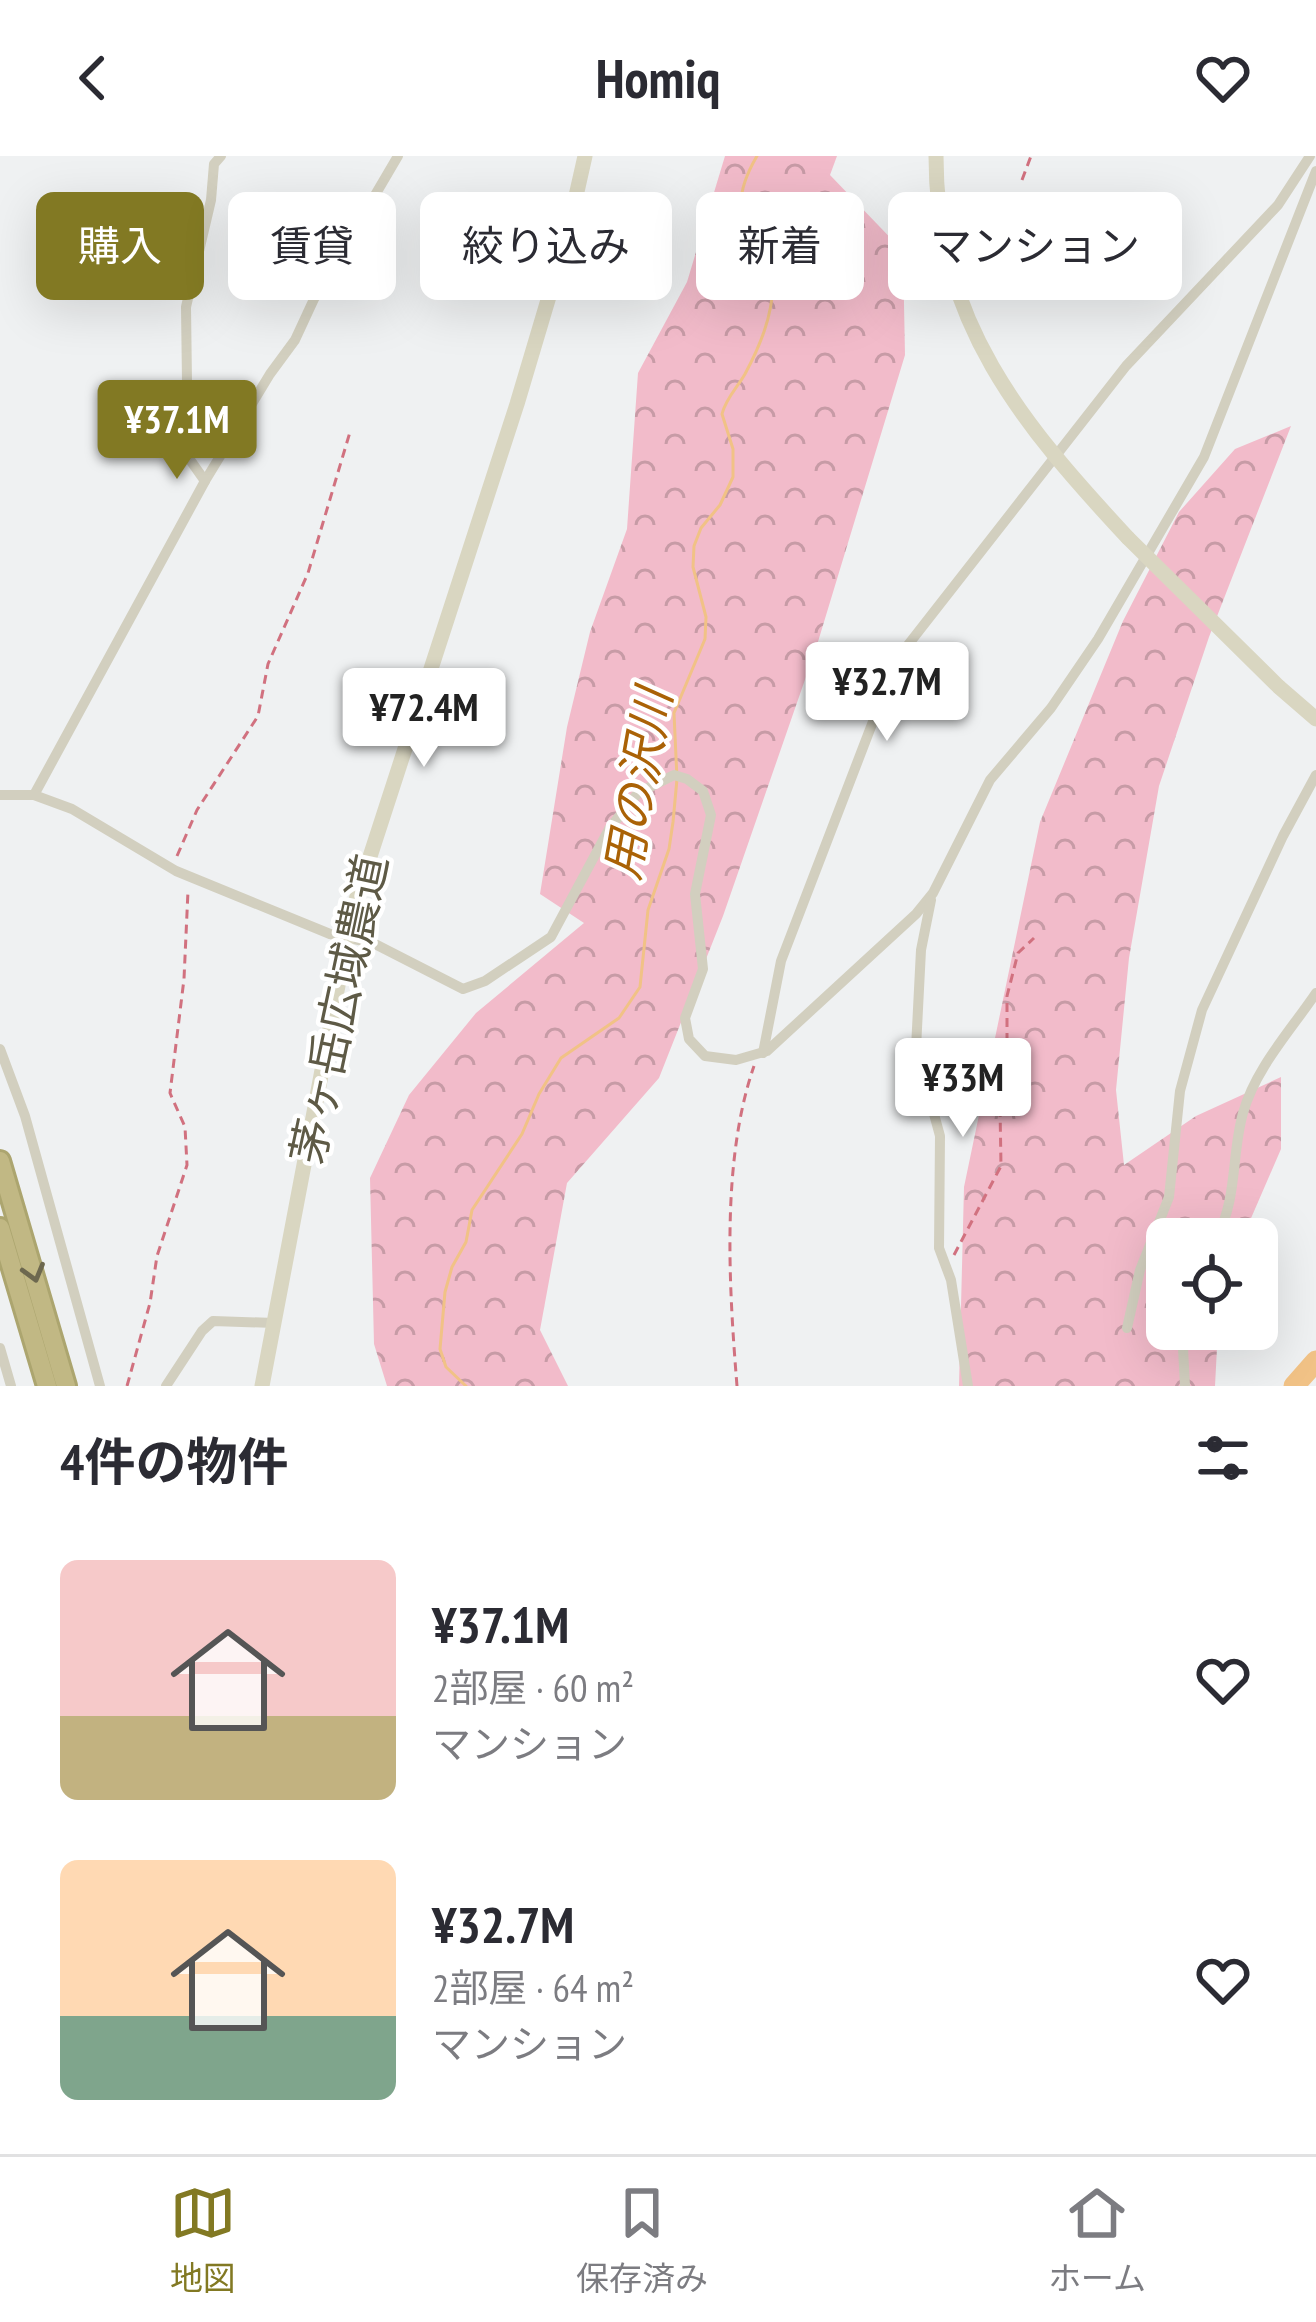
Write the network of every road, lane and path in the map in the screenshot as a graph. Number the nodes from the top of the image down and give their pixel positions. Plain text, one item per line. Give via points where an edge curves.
1 (221, 156) edge
2 (398, 156) edge
3 (585, 156) edge
4 (936, 156) edge
5 (1030, 156) edge
6 (1310, 156) edge
7 (1316, 171) edge
8 (1022, 180) dead end
9 (350, 432) dead end
10 (1054, 458) junction
11 (206, 481) junction
12 (1316, 719) edge
13 (1316, 775) edge
14 (0, 795) edge
15 (34, 795) junction
16 (171, 868) junction
17 (190, 877) junction
18 (933, 892) junction
19 (346, 937) junction
20 (1034, 938) dead end
21 (1316, 993) edge
22 (0, 1049) edge
23 (760, 1054) junction
24 (0, 1161) edge
25 (1224, 1218) edge
26 (0, 1228) edge
27 (947, 1274) junction
28 (274, 1323) junction
29 (1127, 1328) dead end
30 (0, 1348) edge
31 (1184, 1350) edge
32 (11, 1386) edge
33 (46, 1386) edge
34 (66, 1386) edge
35 (100, 1386) edge
36 (127, 1386) edge
37 (166, 1386) edge
38 (262, 1386) edge
39 (737, 1386) edge
40 (968, 1386) edge
41 (1185, 1386) edge

1 - 11 street via 186,307 188,457
2 - 11 street
3 - 19 street, 茅ヶ岳広域農道 via 518,404
4 - 10 street via 938,208 961,298 1004,390
5 - 8 path
6 - 10 street via 1277,205 1126,366
7 - 18 street via 1204,457 1075,674 990,779
9 - 16 path via 308,573 268,664 258,716 197,810
10 - 12 street, bridge
10 - 23 street via 888,676 782,962
11 - 15 street
13 - 29 street via 1202,1010 1180,1091 1169,1197
14 - 15 street
15 - 16 street
16 - 17 street
17 - 19 street
17 - 36 path via 170,1093 185,1126 187,1165
18 - 23 street via 894,937
18 - 27 street via 916,1048 940,1136 939,1248
19 - 23 street via 454,987 475,987 551,938 609,830 638,794 664,777 687,779 703,791 711,815 694,894 703,969 686,1029 705,1056
19 - 28 street, 茅ヶ岳広域農道
20 - 27 path via 1018,953 1007,996 998,1176
21 - 25 street via 1244,1111
22 - 35 street
23 - 39 path via 747,1088 732,1208
24 -> 34 highway
26 - 33 highway
27 - 40 street
28 - 37 street via 213,1321
28 - 38 street, 茅ヶ岳広域農道
30 - 32 street
31 - 41 street

